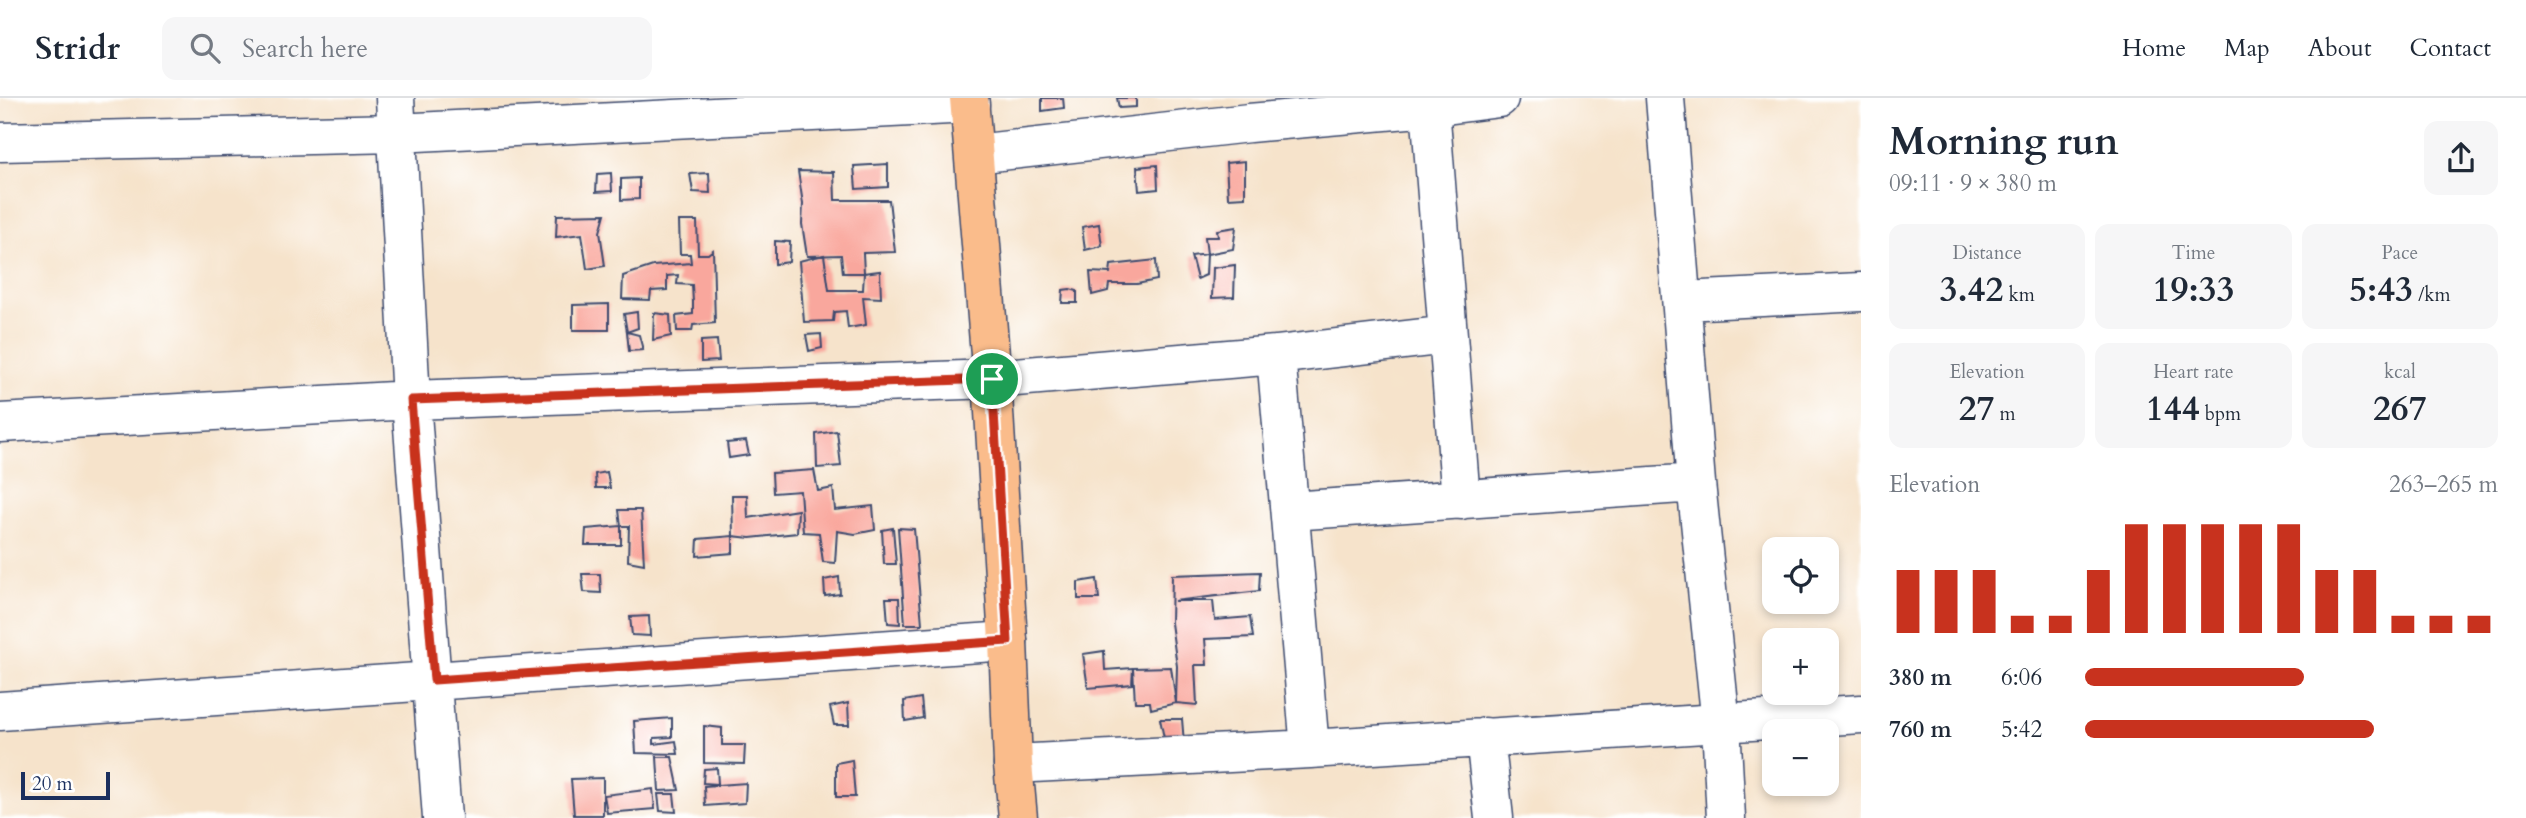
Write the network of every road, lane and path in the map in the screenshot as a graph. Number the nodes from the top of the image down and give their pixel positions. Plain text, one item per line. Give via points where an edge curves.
1 (1499, 98) edge
2 (1665, 98) edge
3 (969, 101) edge
4 (1430, 107) junction
5 (1248, 111) edge
6 (396, 115) edge
7 (0, 142) edge
8 (975, 154) junction
9 (1861, 292) edge
10 (1682, 302) junction
11 (1448, 335) junction
12 (1276, 355) junction
13 (992, 379) junction
14 (411, 400) junction
15 (0, 423) edge
16 (1696, 483) junction
17 (1461, 500) junction
18 (1290, 511) junction
19 (1008, 641) junction
20 (434, 680) junction
21 (0, 711) edge
22 (1861, 714) edge
23 (1721, 724) junction
24 (1485, 737) junction
25 (1310, 749) junction
26 (1013, 764) junction
27 (442, 818) edge
28 (1018, 818) edge
29 (1494, 818) edge
30 (1726, 818) edge

1 - 4 street
2 - 10 street
3 - 6 street
3 - 8 main road
4 - 5 street
4 - 11 street
5 - 8 street
6 - 7 street
6 - 14 street
8 - 13 main road
9 - 10 street
10 - 16 street
11 - 12 street
11 - 17 street
12 - 13 street
12 - 18 street
13 - 14 street
13 - 19 main road
14 - 15 street
14 - 20 street
16 - 17 street
16 - 23 street
17 - 18 street
18 - 25 street
19 - 20 street
19 - 26 main road
20 - 21 street
20 - 27 street
22 - 23 street
23 - 24 street
23 - 30 street
24 - 25 street
24 - 29 street
25 - 26 street
26 - 28 main road

